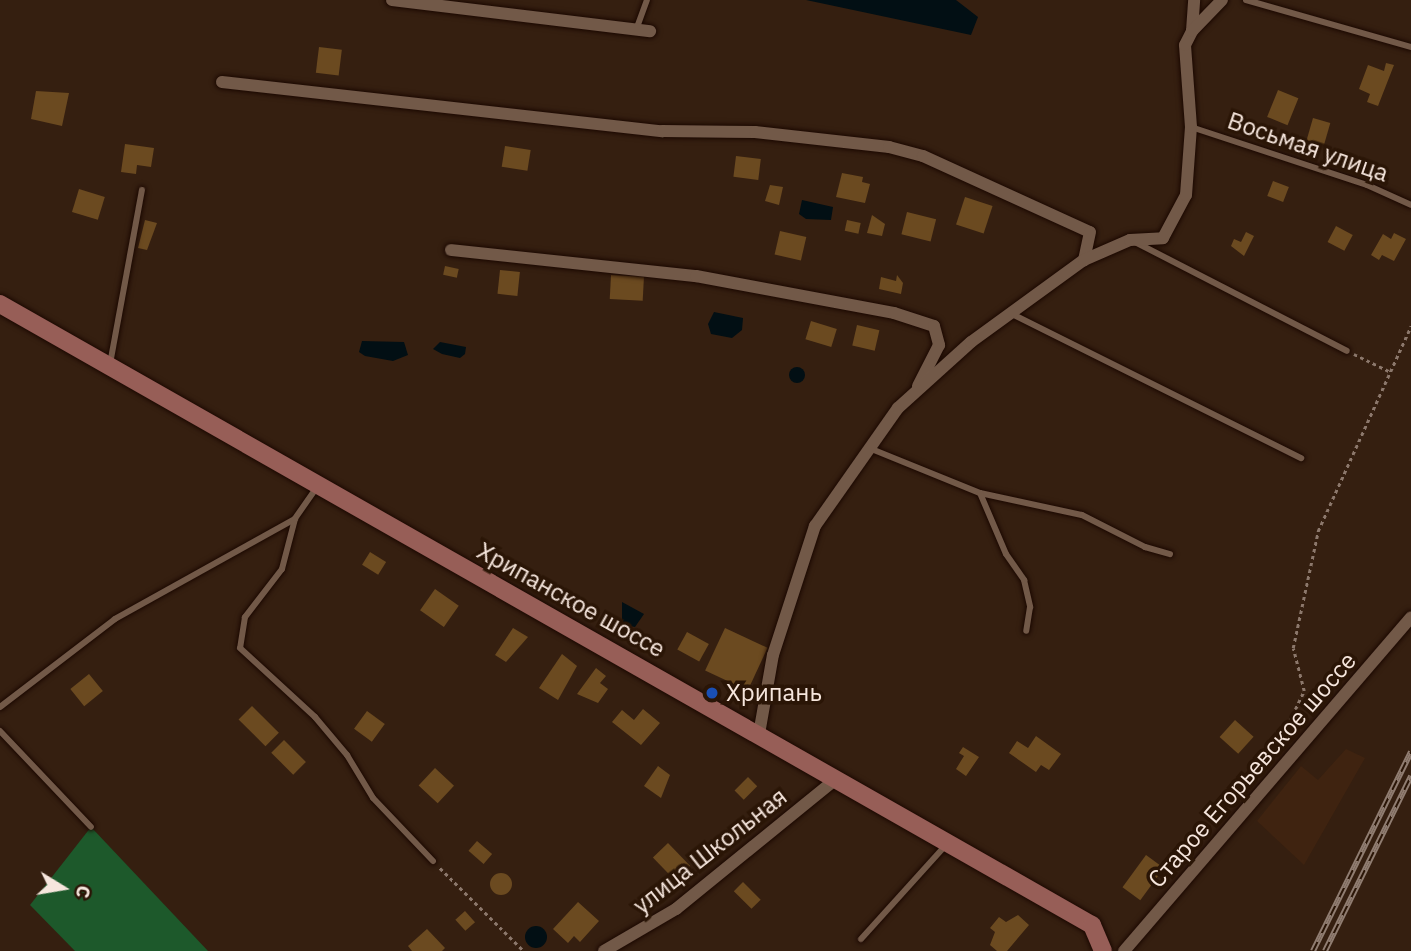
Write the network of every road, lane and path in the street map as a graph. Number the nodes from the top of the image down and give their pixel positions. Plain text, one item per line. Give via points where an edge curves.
1 (391, 0) edge
2 (647, 0) edge
3 (1194, 0) edge
4 (1222, 0) edge
5 (1246, 0) edge
6 (636, 30) junction
7 (650, 31) dead end
8 (1192, 31) junction
9 (1411, 47) edge
10 (222, 82) dead end
11 (1191, 127) junction
12 (142, 190) dead end
13 (1411, 205) edge
14 (1130, 240) junction
15 (451, 250) dead end
16 (1084, 260) junction
17 (0, 304) edge
18 (1014, 314) junction
19 (1411, 326) edge
20 (1347, 351) joint
21 (110, 367) junction
22 (1389, 371) junction
23 (915, 393) junction
24 (869, 448) junction
25 (1301, 458) dead end
26 (318, 486) junction
27 (980, 493) junction
28 (295, 519) junction
29 (1170, 554) dead end
30 (1411, 617) edge
31 (1026, 631) dead end
32 (0, 707) edge
33 (0, 731) edge
34 (759, 734) junction
35 (837, 778) junction
36 (1271, 780) junction
37 (91, 827) dead end
38 (948, 842) junction
39 (433, 861) joint
40 (861, 939) dead end
41 (524, 951) edge
42 (604, 951) edge
43 (1104, 951) edge
44 (1124, 951) edge

1 - 6 street
2 - 6 lane
3 - 8 street
4 - 8 street
5 - 9 lane
6 - 7 street
8 - 11 street via 1185,46
10 - 16 street via 662,131 755,132 889,147 934,161 1090,232
11 - 13 lane, Восьмая улица via 1367,185
11 - 14 street via 1186,195 1163,237
12 - 21 lane
14 - 16 street
14 - 20 lane
15 - 23 street via 696,276 894,313 934,326 939,345
16 - 18 street
17 - 21 main road, Хрипанское шоссе
18 - 23 street via 971,342
18 - 25 lane
19 - 22 path
20 - 22 path
21 - 26 main road, Хрипанское шоссе
22 - 36 path via 1318,531 1293,648 1304,691 1267,763
23 - 24 street
24 - 27 lane
24 - 34 street via 815,526 773,654
26 - 28 lane
26 - 34 main road, Хрипанское шоссе
27 - 29 lane via 1082,515 1145,547
27 - 31 lane via 1006,554 1024,580 1030,607
28 - 32 lane via 115,619
28 - 39 lane via 282,569 245,617 240,649 315,717 347,755 373,798
30 - 36 street, Старое Егорьевское шоссе
33 - 37 lane
34 - 35 main road, Хрипанское шоссе
35 - 38 main road, Хрипанское шоссе
35 - 42 street, улица Школьная via 676,909 627,942
36 - 44 street, Старое Егорьевское шоссе
38 - 40 lane
38 - 43 main road, Хрипанское шоссе via 1092,925
39 - 41 path

